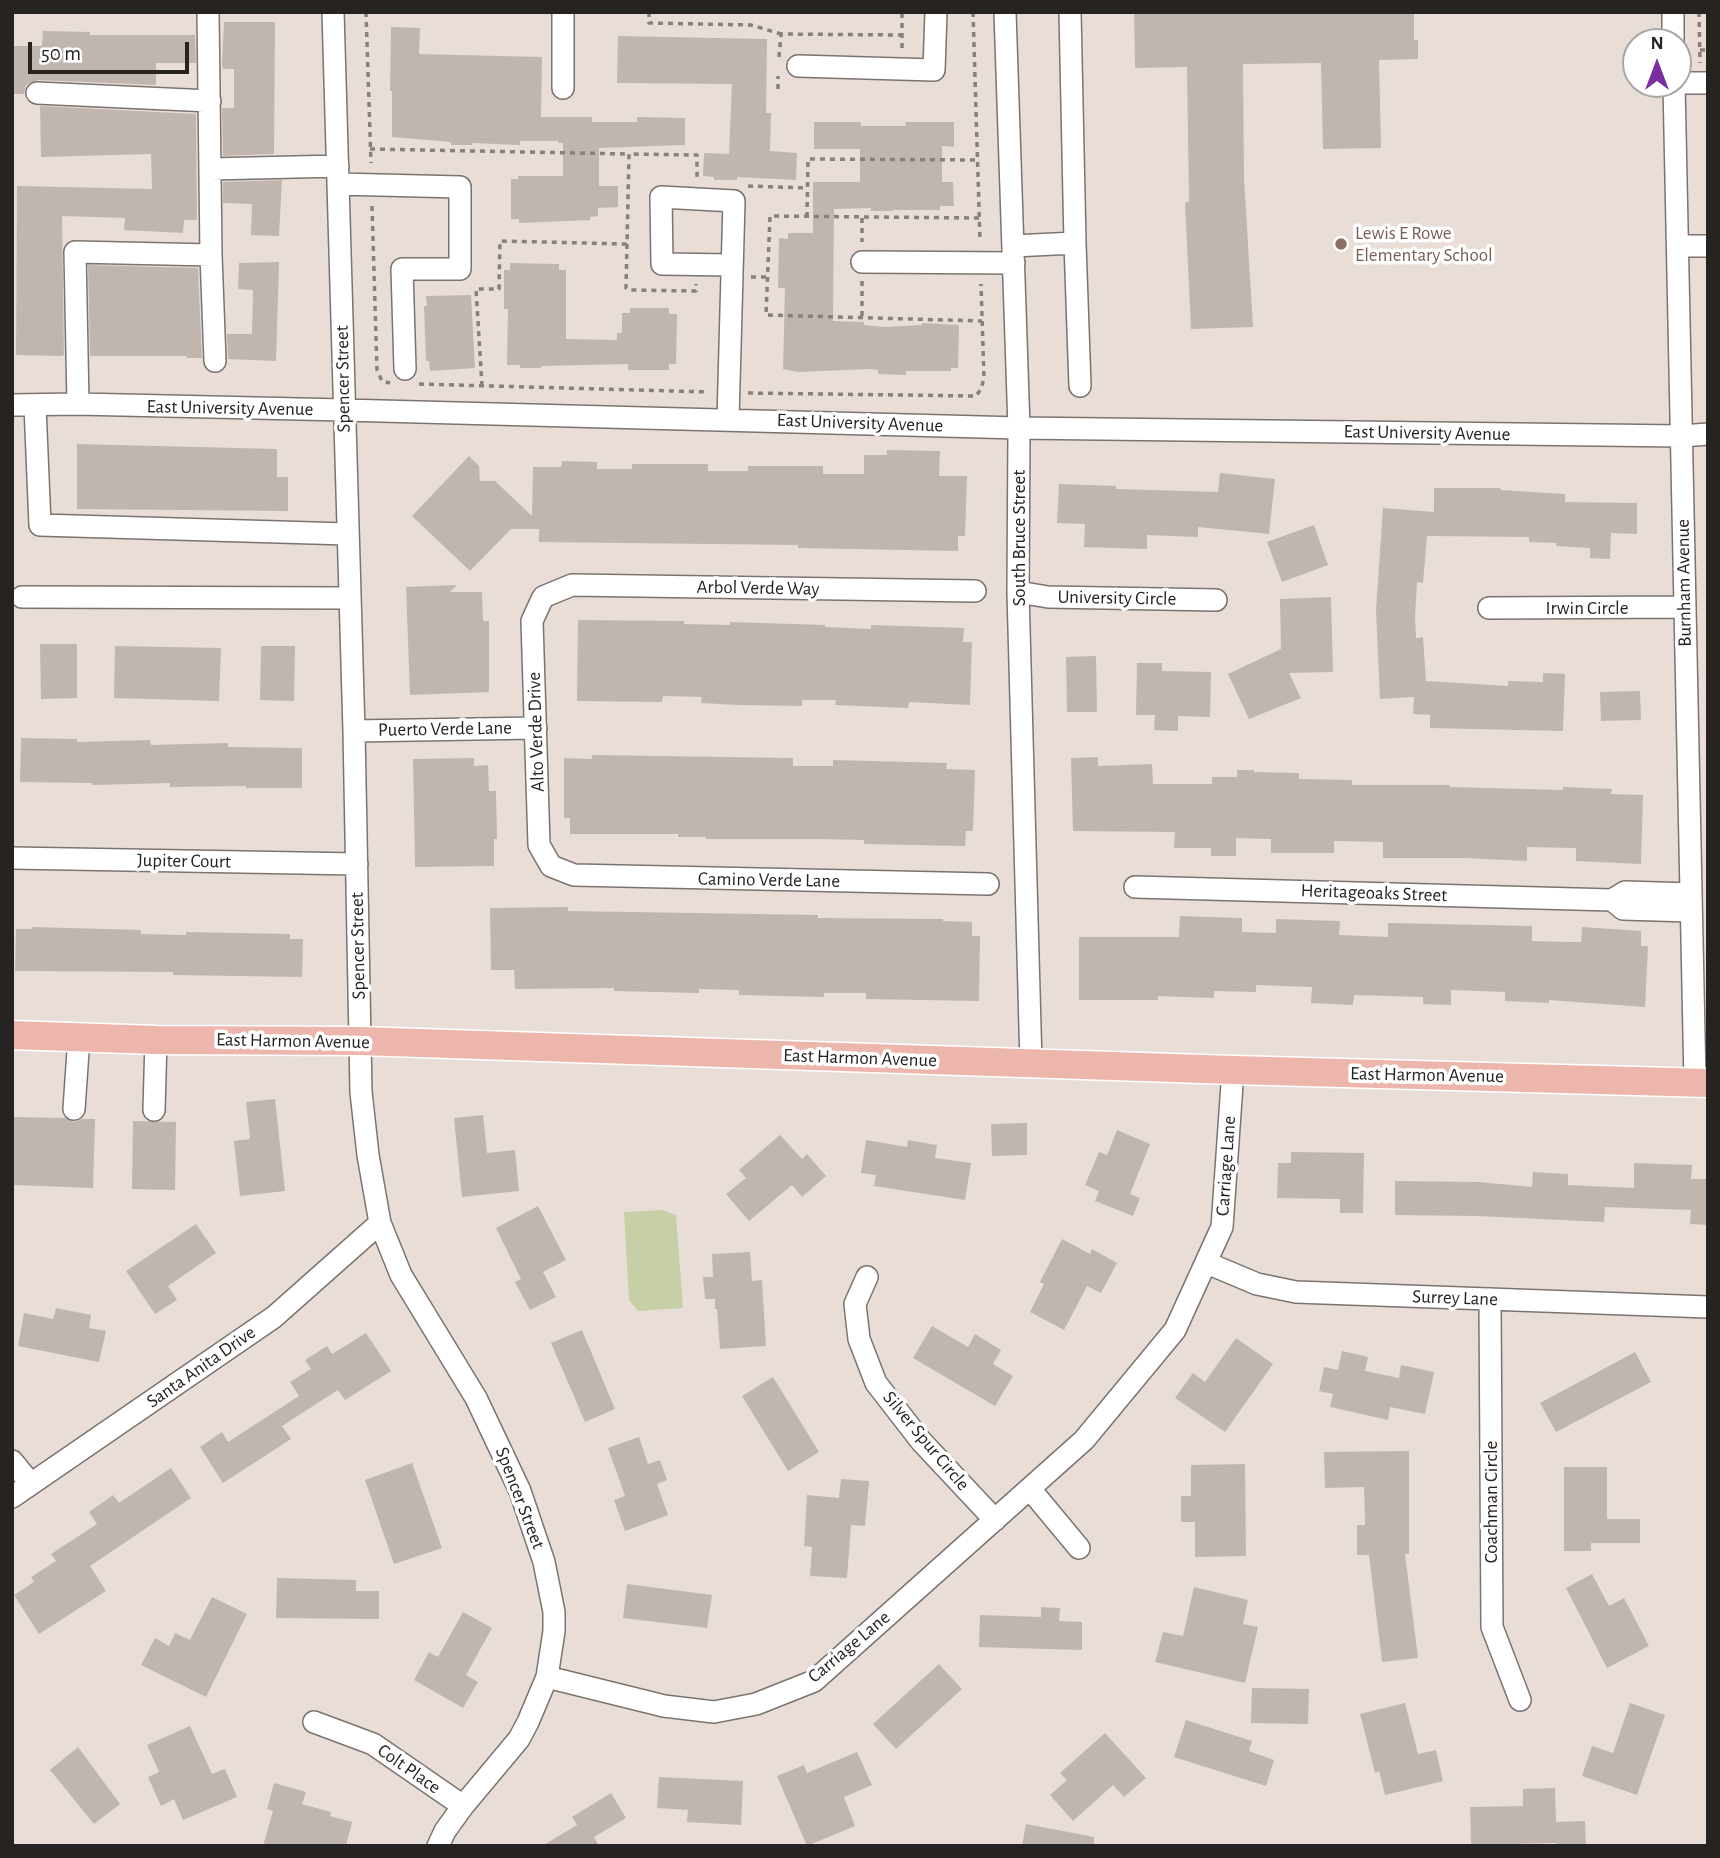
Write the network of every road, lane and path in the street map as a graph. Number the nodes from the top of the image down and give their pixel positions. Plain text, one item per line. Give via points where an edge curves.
1 (208, 12) edge
2 (333, 12) edge
3 (564, 12) edge
4 (649, 12) edge
5 (902, 12) edge
6 (936, 12) edge
7 (1005, 12) edge
8 (1070, 12) edge
9 (1699, 12) edge
10 (781, 34) junction
11 (902, 35) junction
12 (1700, 50) junction
13 (1708, 50) edge
14 (798, 66) dead end
15 (901, 68) junction
16 (1704, 83) edge
17 (564, 88) dead end
18 (778, 89) dead end
19 (37, 93) dead end
20 (1676, 98) edge
21 (209, 101) junction
22 (370, 149) dead end
23 (629, 153) junction
24 (978, 160) dead end
25 (210, 169) junction
26 (339, 175) junction
27 (697, 184) dead end
28 (738, 186) dead end
29 (807, 188) junction
30 (807, 217) dead end
31 (1075, 243) junction
32 (1678, 246) junction
33 (1708, 246) edge
34 (1014, 254) junction
35 (211, 255) junction
36 (862, 262) dead end
37 (732, 265) junction
38 (215, 361) dead end
39 (405, 369) dead end
40 (482, 386) dead end
41 (1080, 386) dead end
42 (78, 404) junction
43 (12, 405) edge
44 (35, 406) junction
45 (344, 410) junction
46 (728, 420) junction
47 (1019, 428) junction
48 (1708, 434) edge
49 (1682, 436) junction
50 (348, 534) junction
51 (975, 591) dead end
52 (1018, 592) junction
53 (22, 597) dead end
54 (543, 597) joint
55 (349, 598) junction
56 (1216, 600) dead end
57 (1684, 607) junction
58 (1489, 608) dead end
59 (536, 727) junction
60 (354, 732) junction
61 (12, 858) edge
62 (356, 864) junction
63 (551, 866) joint
64 (988, 884) dead end
65 (1135, 887) dead end
66 (1691, 902) junction
67 (13, 1035) edge
68 (79, 1037) junction
69 (156, 1040) junction
70 (360, 1041) junction
71 (12, 1043) edge
72 (1031, 1064) junction
73 (1233, 1070) junction
74 (1701, 1083) edge
75 (74, 1109) dead end
76 (154, 1110) dead end
77 (380, 1223) junction
78 (1206, 1263) junction
79 (867, 1277) dead end
80 (1490, 1299) junction
81 (1708, 1307) edge
82 (12, 1461) edge
83 (31, 1484) junction
84 (1030, 1489) junction
85 (12, 1497) edge
86 (995, 1520) junction
87 (1079, 1548) dead end
88 (547, 1677) junction
89 (1520, 1700) dead end
90 (314, 1722) dead end
91 (463, 1806) junction
92 (438, 1846) edge

1 - 21 street
2 - 26 street, Spencer Street
3 - 17 street
4 - 10 path via 649,23 751,25
5 - 11 path
6 - 15 street via 934,70
7 - 34 street, South Bruce Street
8 - 31 street
9 - 12 path
10 - 11 path
10 - 18 path
11 - 15 path
12 - 13 path
12 - 16 path
14 - 15 street
19 - 21 street
20 - 32 street, Burnham Avenue
21 - 25 street
22 - 23 path
23 - 27 path via 697,155
23 - 40 path via 627,244 500,242 499,289 477,289
24 - 29 path via 808,159
25 - 26 street
25 - 35 street
26 - 39 street via 460,187 460,270 402,269
26 - 45 street, Spencer Street
28 - 29 path
29 - 30 path
31 - 34 street
31 - 41 street
32 - 33 street
32 - 49 street, Burnham Avenue
34 - 36 street
34 - 47 street, South Bruce Street
35 - 38 street
35 - 42 street via 75,252
37 - 37 street via 734,201 661,197 662,264
37 - 46 street
42 - 44 street, East University Avenue
42 - 45 street, East University Avenue
43 - 44 street, East University Avenue
44 - 50 street via 40,525
45 - 46 street, East University Avenue
45 - 50 street, Spencer Street
46 - 47 street, East University Avenue
47 - 49 street, East University Avenue
47 - 52 street, South Bruce Street
48 - 49 street, East University Avenue
49 - 57 street, Burnham Avenue
50 - 55 street, Spencer Street
51 - 54 street, Arbol Verde Way via 572,585
52 - 56 street, University Circle via 1048,597
52 - 72 street, South Bruce Street
53 - 55 street
54 - 59 street, Alto Verde Drive via 532,621
55 - 60 street, Spencer Street
57 - 58 street, Irwin Circle
57 - 66 street, Burnham Avenue
59 - 60 street, Puerto Verde Lane
59 - 63 street, Alto Verde Drive via 539,845
60 - 62 street, Spencer Street
61 - 62 street, Jupiter Court
62 - 70 street, Spencer Street
63 - 64 street, Camino Verde Lane via 574,875
65 - 66 street, Heritageoaks Street via 1612,900 1625,892
66 - 74 street, Burnham Avenue
67 - 68 main road, East Harmon Avenue
67 - 71 street
68 - 69 main road, East Harmon Avenue
68 - 75 street
69 - 70 main road, East Harmon Avenue
69 - 76 street
70 - 72 main road, East Harmon Avenue
70 - 77 street, Spencer Street via 361,1092
72 - 73 main road, East Harmon Avenue
73 - 74 main road, East Harmon Avenue
73 - 78 street, Carriage Lane via 1222,1227
77 - 83 street, Santa Anita Drive via 274,1317
77 - 88 street, Spencer Street via 401,1275 476,1398 520,1491 551,1592 554,1631
78 - 80 street, Surrey Lane via 1257,1284 1296,1292
78 - 84 street, Carriage Lane via 1175,1330 1084,1440
79 - 86 street, Silver Spur Circle via 855,1304 859,1339 876,1382 921,1441
80 - 81 street, Surrey Lane
80 - 89 street, Coachman Circle via 1492,1627
82 - 83 street
83 - 85 street, Santa Anita Drive
84 - 86 street, Carriage Lane
84 - 87 street
86 - 88 street, Carriage Lane via 814,1681 756,1704 714,1712 664,1706
88 - 91 street, Spencer Street via 519,1739
90 - 91 street, Colt Place via 373,1744
91 - 92 street, Spencer Street

